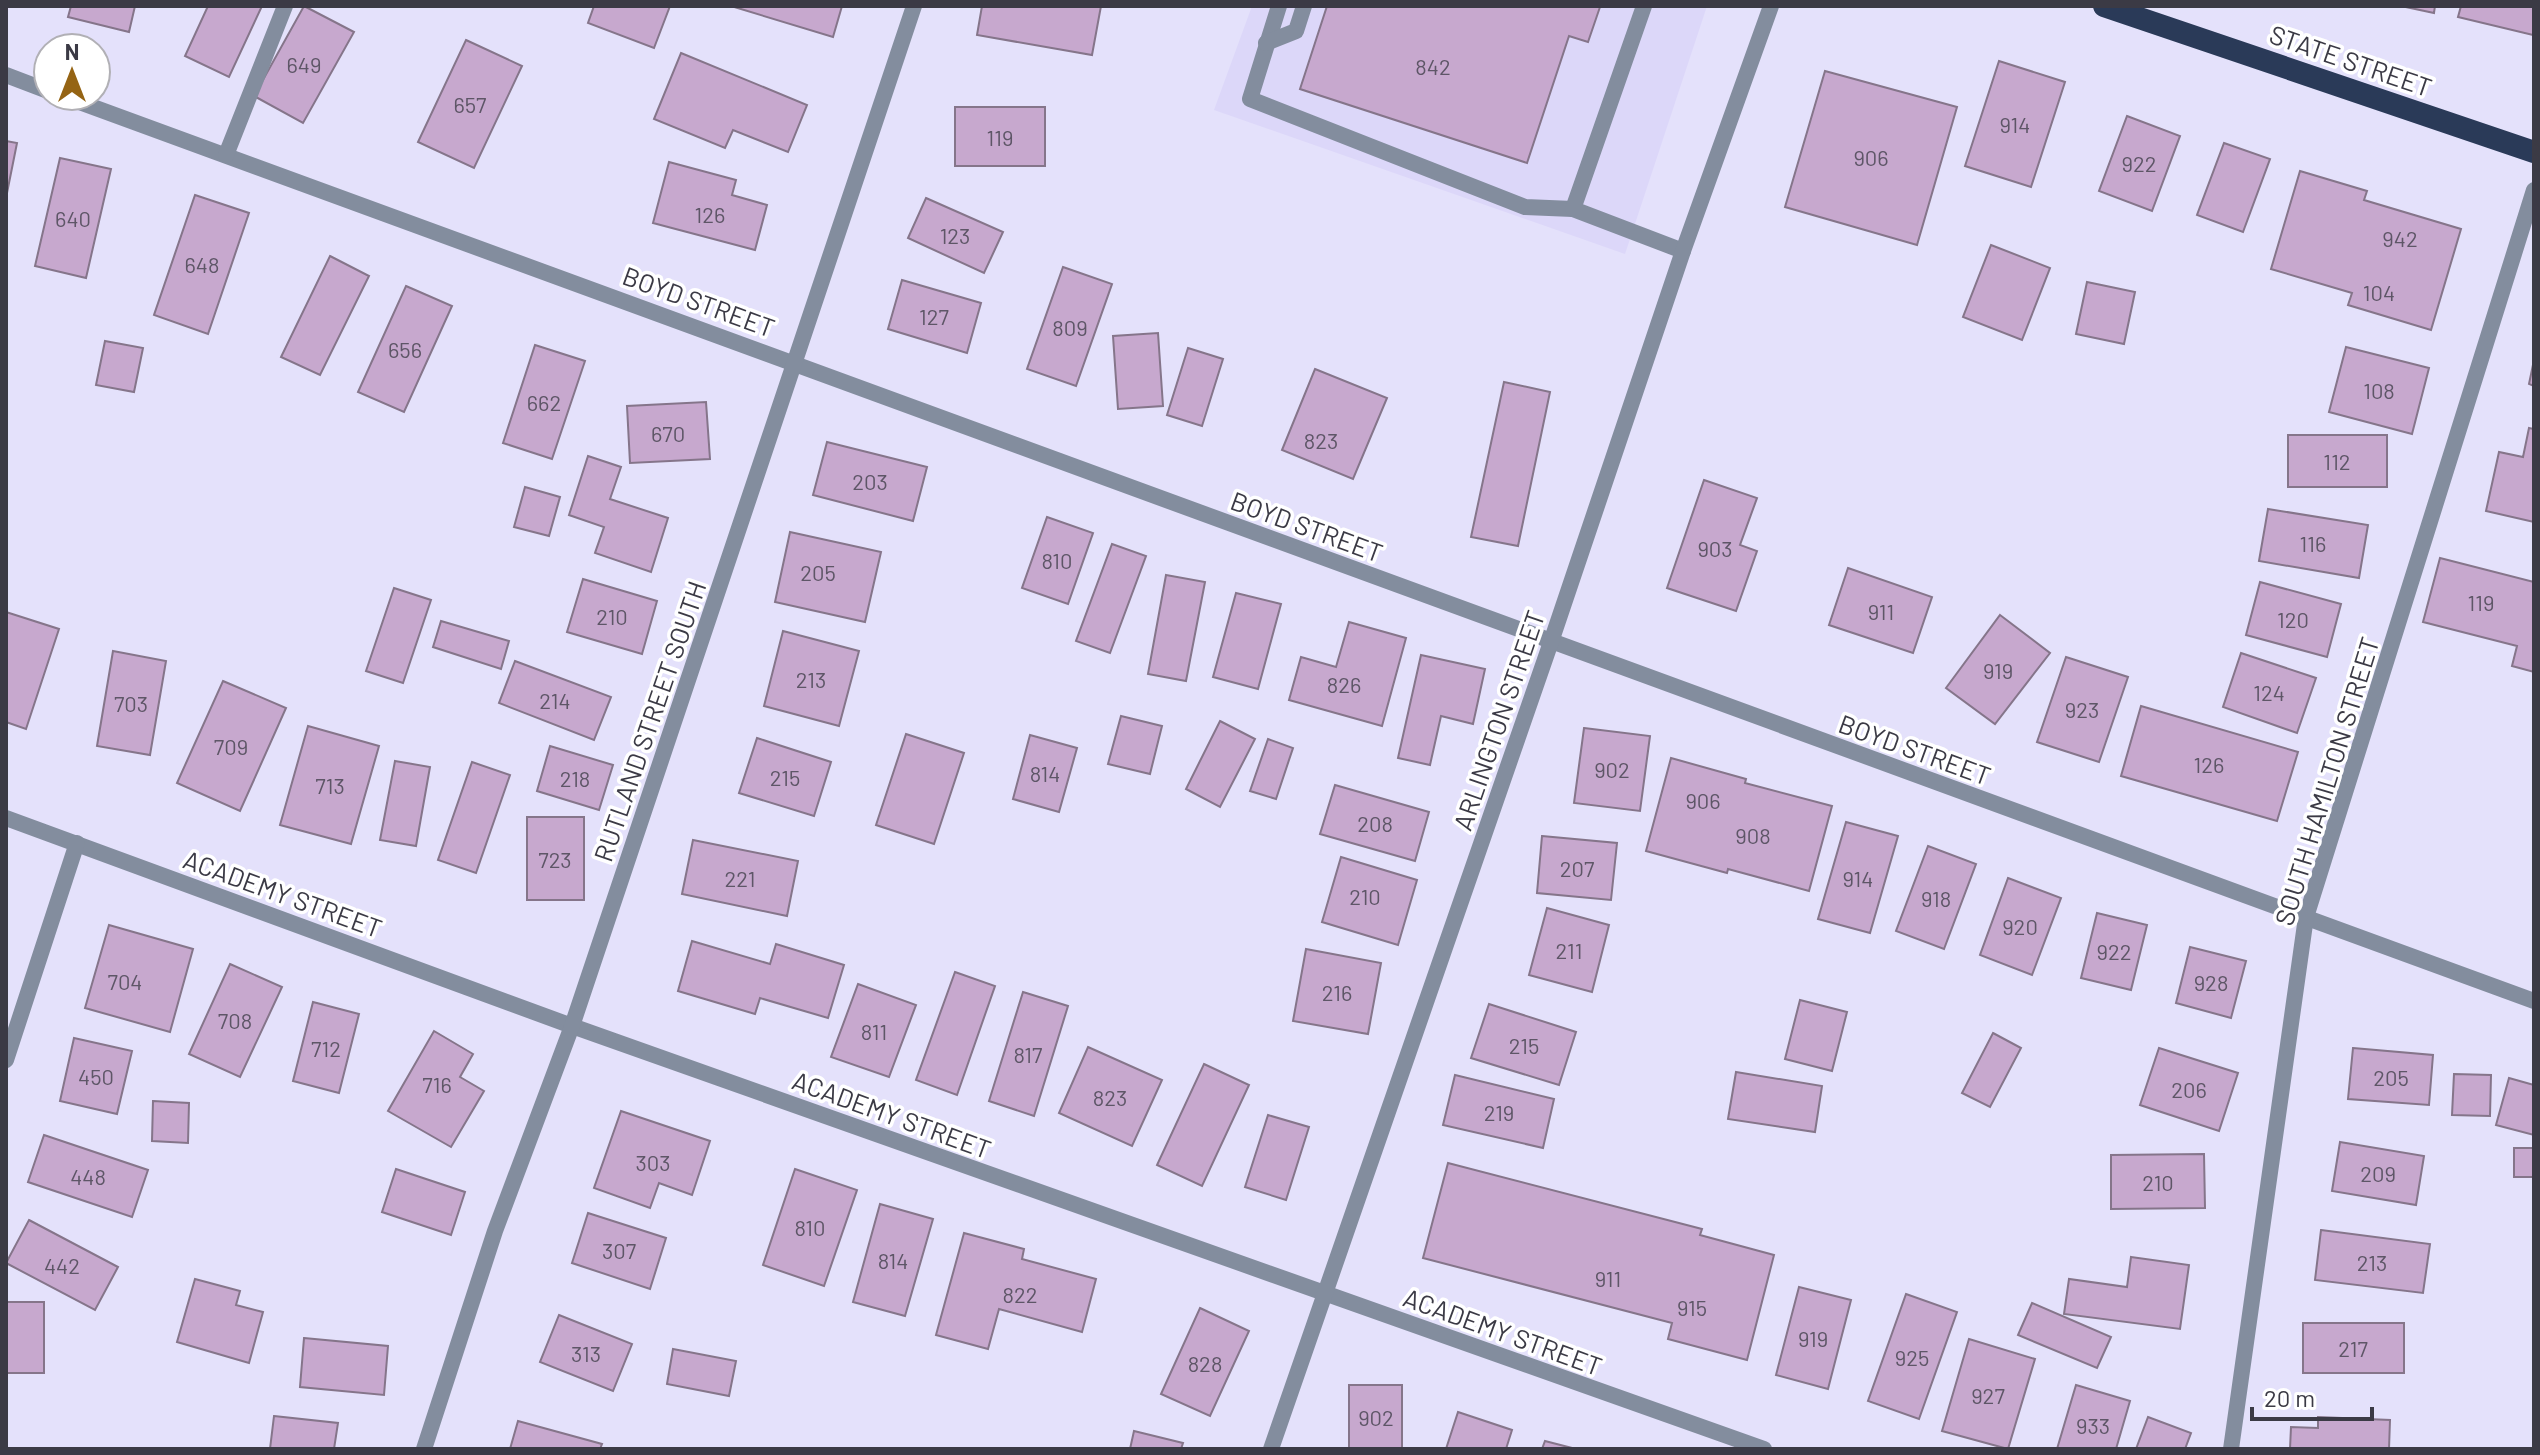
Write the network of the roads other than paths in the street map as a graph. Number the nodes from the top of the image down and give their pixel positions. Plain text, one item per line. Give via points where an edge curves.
1 (285, 6) edge
2 (914, 6) edge
3 (1279, 6) edge
4 (1304, 6) edge
5 (1644, 6) edge
6 (1771, 6) edge
7 (2104, 6) edge
8 (1266, 43) junction
9 (6, 75) edge
10 (32, 85) edge
11 (107, 112) edge
12 (2534, 152) edge
13 (226, 155) junction
14 (2534, 190) edge
15 (1573, 209) junction
16 (1683, 251) junction
17 (795, 361) junction
18 (1551, 642) junction
19 (6, 818) edge
20 (77, 843) junction
21 (2306, 917) junction
22 (2534, 1001) edge
23 (572, 1026) junction
24 (6, 1060) edge
25 (1324, 1293) junction
26 (424, 1449) edge
27 (1271, 1449) edge
28 (1764, 1449) edge
29 (2231, 1449) edge

1 - 13 street
2 - 17 street, RUTLAND STREET SOUTH
3 - 8 street
4 - 8 street via 1296,31
5 - 15 street
6 - 16 street, ARLINGTON STREET
7 - 12 highway, STATE STREET
8 - 15 street via 1250,99 1525,207
9 - 10 street
11 - 13 street, BOYD STREET
13 - 17 street, BOYD STREET
14 - 21 street, SOUTH HAMILTON STREET
15 - 16 street
16 - 18 street, ARLINGTON STREET
17 - 18 street, BOYD STREET
17 - 23 street, RUTLAND STREET SOUTH
18 - 21 street, BOYD STREET
18 - 25 street, ARLINGTON STREET
19 - 20 street, ACADEMY STREET
20 - 23 street, ACADEMY STREET
20 - 24 street
21 - 22 street, BOYD STREET
21 - 29 street, SOUTH HAMILTON STREET
23 - 25 street, ACADEMY STREET
23 - 26 street, RUTLAND STREET SOUTH via 495,1231
25 - 27 street, ARLINGTON STREET
25 - 28 street, ACADEMY STREET

